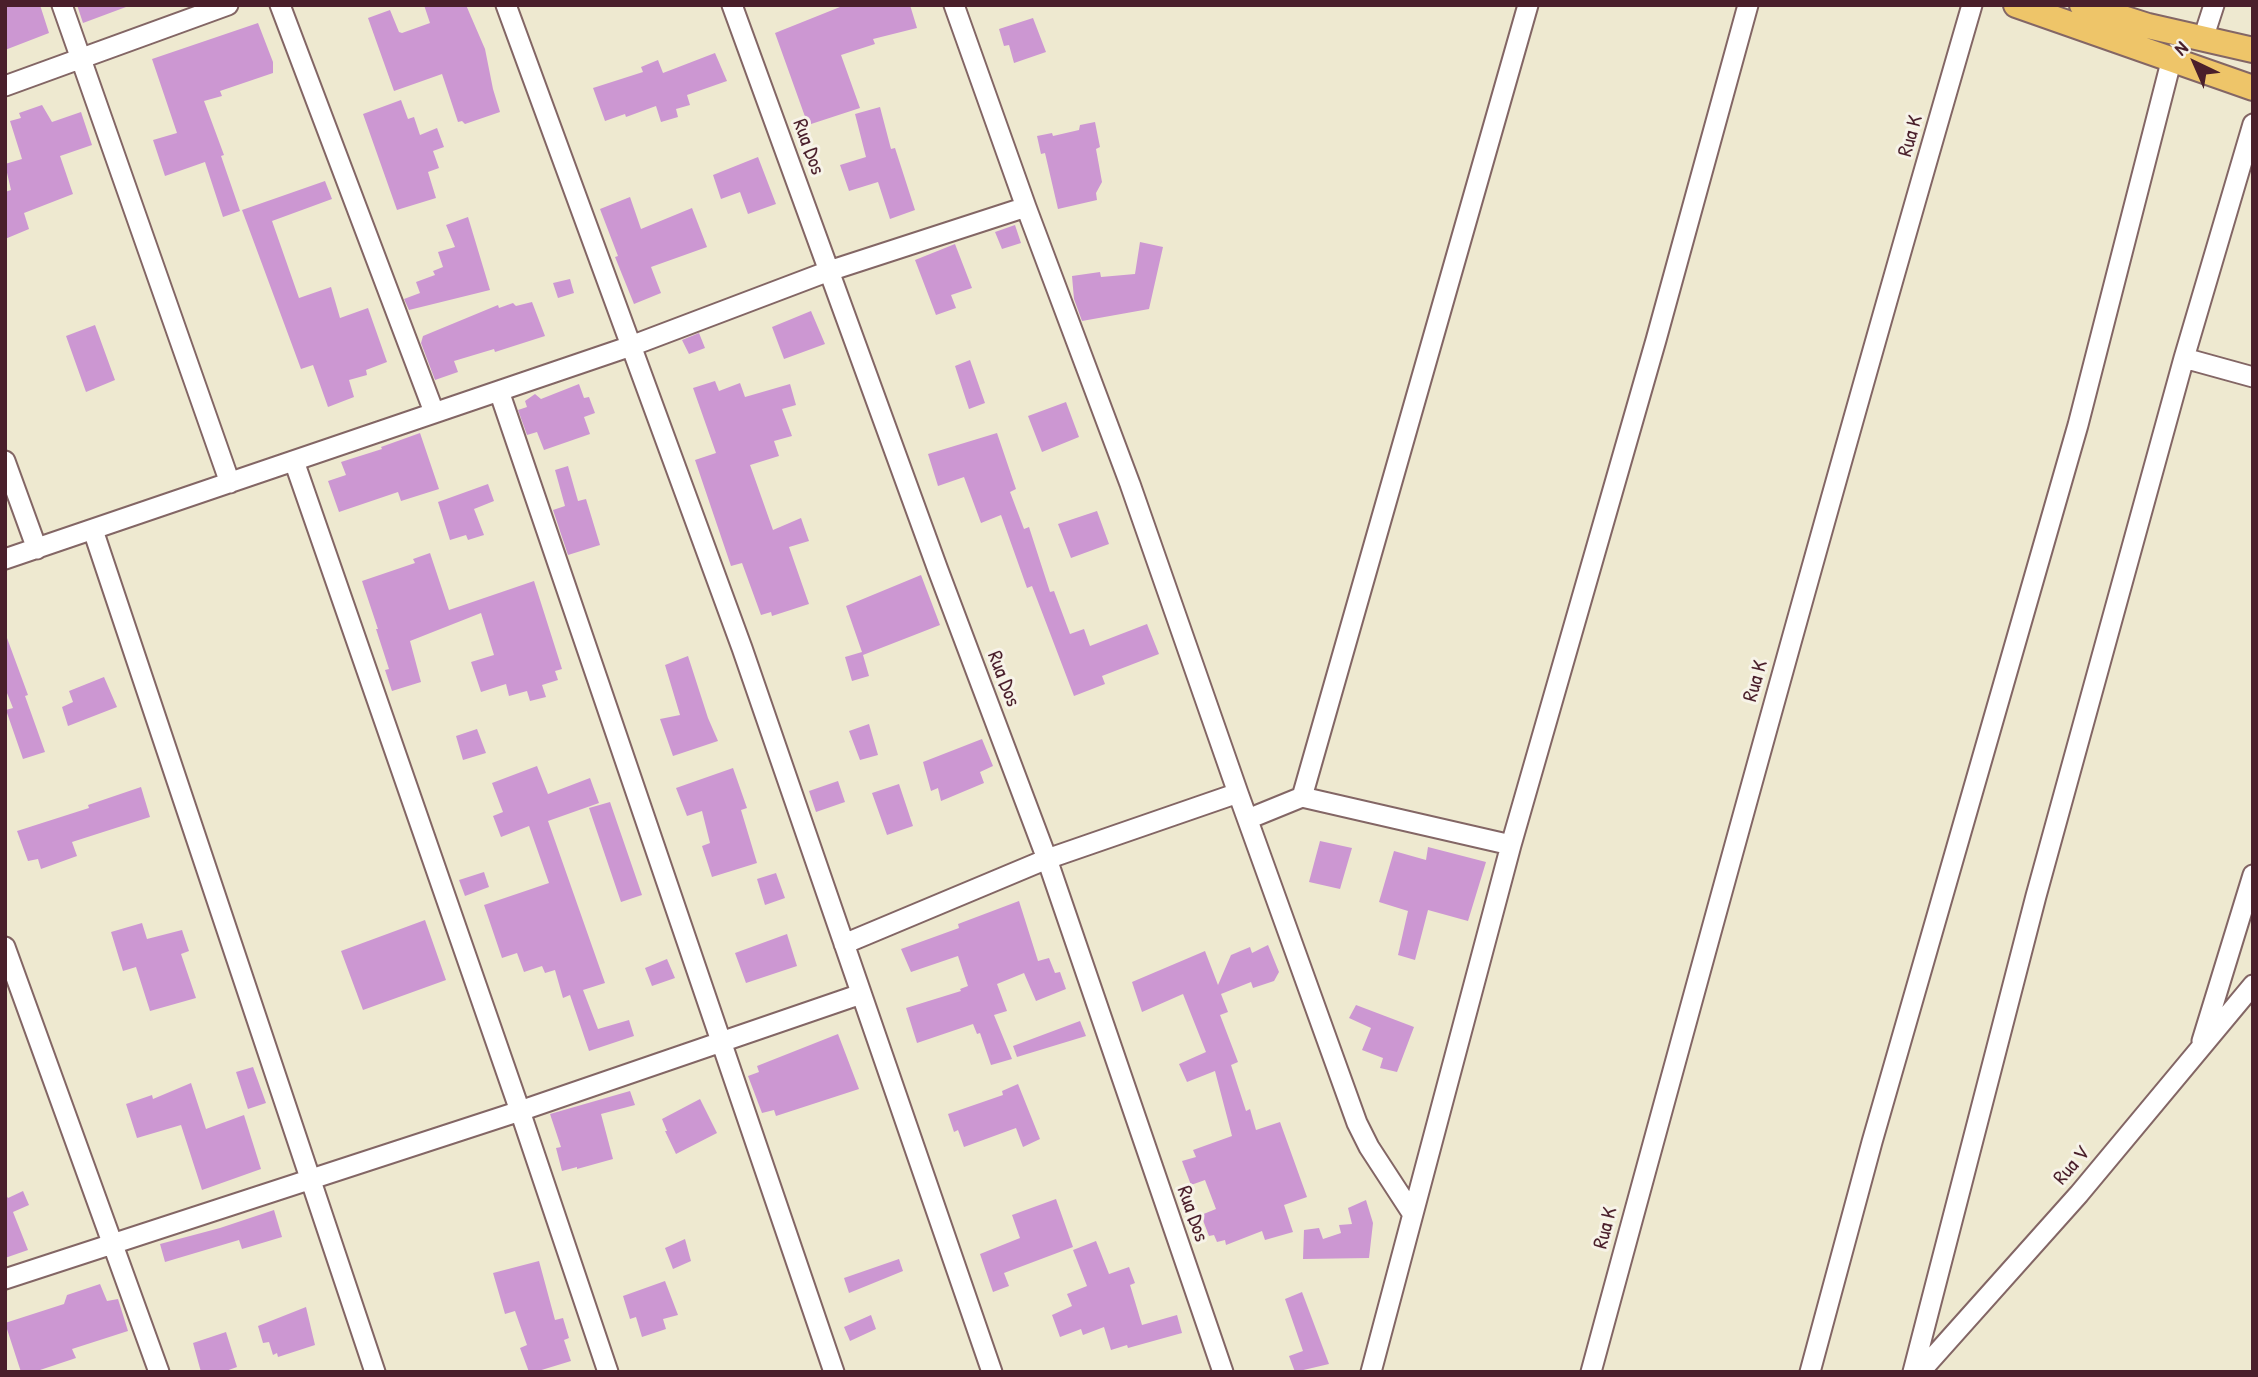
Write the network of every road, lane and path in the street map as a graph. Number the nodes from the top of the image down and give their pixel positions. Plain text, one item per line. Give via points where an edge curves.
1 (62, 5) edge
2 (228, 5) edge
3 (280, 5) edge
4 (506, 5) edge
5 (732, 5) edge
6 (954, 5) edge
7 (1528, 5) edge
8 (1748, 5) edge
9 (1972, 5) edge
10 (2016, 5) edge
11 (2082, 5) edge
12 (2214, 5) edge
13 (2203, 39) junction
14 (2253, 50) edge
15 (81, 57) junction
16 (2172, 58) junction
17 (5, 86) edge
18 (2253, 88) edge
19 (2253, 124) edge
20 (1026, 207) junction
21 (829, 271) junction
22 (631, 346) junction
23 (2184, 358) junction
24 (2253, 377) edge
25 (499, 391) junction
26 (434, 412) junction
27 (5, 461) edge
28 (294, 461) junction
29 (230, 483) junction
30 (93, 530) junction
31 (37, 549) junction
32 (5, 559) edge
33 (1238, 793) junction
34 (1302, 797) junction
35 (1248, 818) junction
36 (1511, 845) junction
37 (1046, 859) junction
38 (2253, 875) edge
39 (844, 944) junction
40 (5, 947) edge
41 (2253, 985) edge
42 (861, 994) junction
43 (720, 1041) junction
44 (2200, 1051) junction
45 (520, 1111) junction
46 (310, 1178) junction
47 (1412, 1213) junction
48 (113, 1245) junction
49 (5, 1279) edge
50 (159, 1372) edge
51 (375, 1372) edge
52 (608, 1372) edge
53 (834, 1372) edge
54 (992, 1372) edge
55 (1223, 1372) edge
56 (1371, 1372) edge
57 (1591, 1372) edge
58 (1810, 1372) edge
59 (1913, 1372) edge
60 (1920, 1372) edge

1 - 15 street
2 - 15 street
3 - 26 street
4 - 22 street
5 - 21 street, Rua Dos
6 - 20 street
7 - 34 street
8 - 36 street
9 - 57 street, Rua K
10 - 16 main road
11 - 13 main road
12 - 13 street
13 - 14 main road
15 - 17 street
15 - 29 street
16 - 18 main road
16 - 58 street via 2078,425
19 - 23 street
20 - 21 street
20 - 33 street via 1130,484
21 - 22 street
21 - 37 street, Rua Dos
22 - 25 street
22 - 39 street
23 - 24 street
23 - 59 street via 2036,895
25 - 26 street
25 - 43 street
26 - 28 street
27 - 31 street
28 - 29 street
28 - 45 street
29 - 30 street
30 - 31 street
30 - 46 street
31 - 32 street
33 - 35 street
33 - 37 street
34 - 35 street
34 - 36 street
35 - 47 street via 1357,1123
36 - 47 street
37 - 39 street
37 - 55 street, Rua Dos
38 - 44 street
39 - 42 street
40 - 48 street
41 - 44 street, Rua V
42 - 43 street
42 - 54 street
43 - 45 street
43 - 53 street
44 - 60 street, Rua V
45 - 46 street
45 - 52 street
46 - 48 street
46 - 51 street
47 - 56 street
48 - 49 street
48 - 50 street

